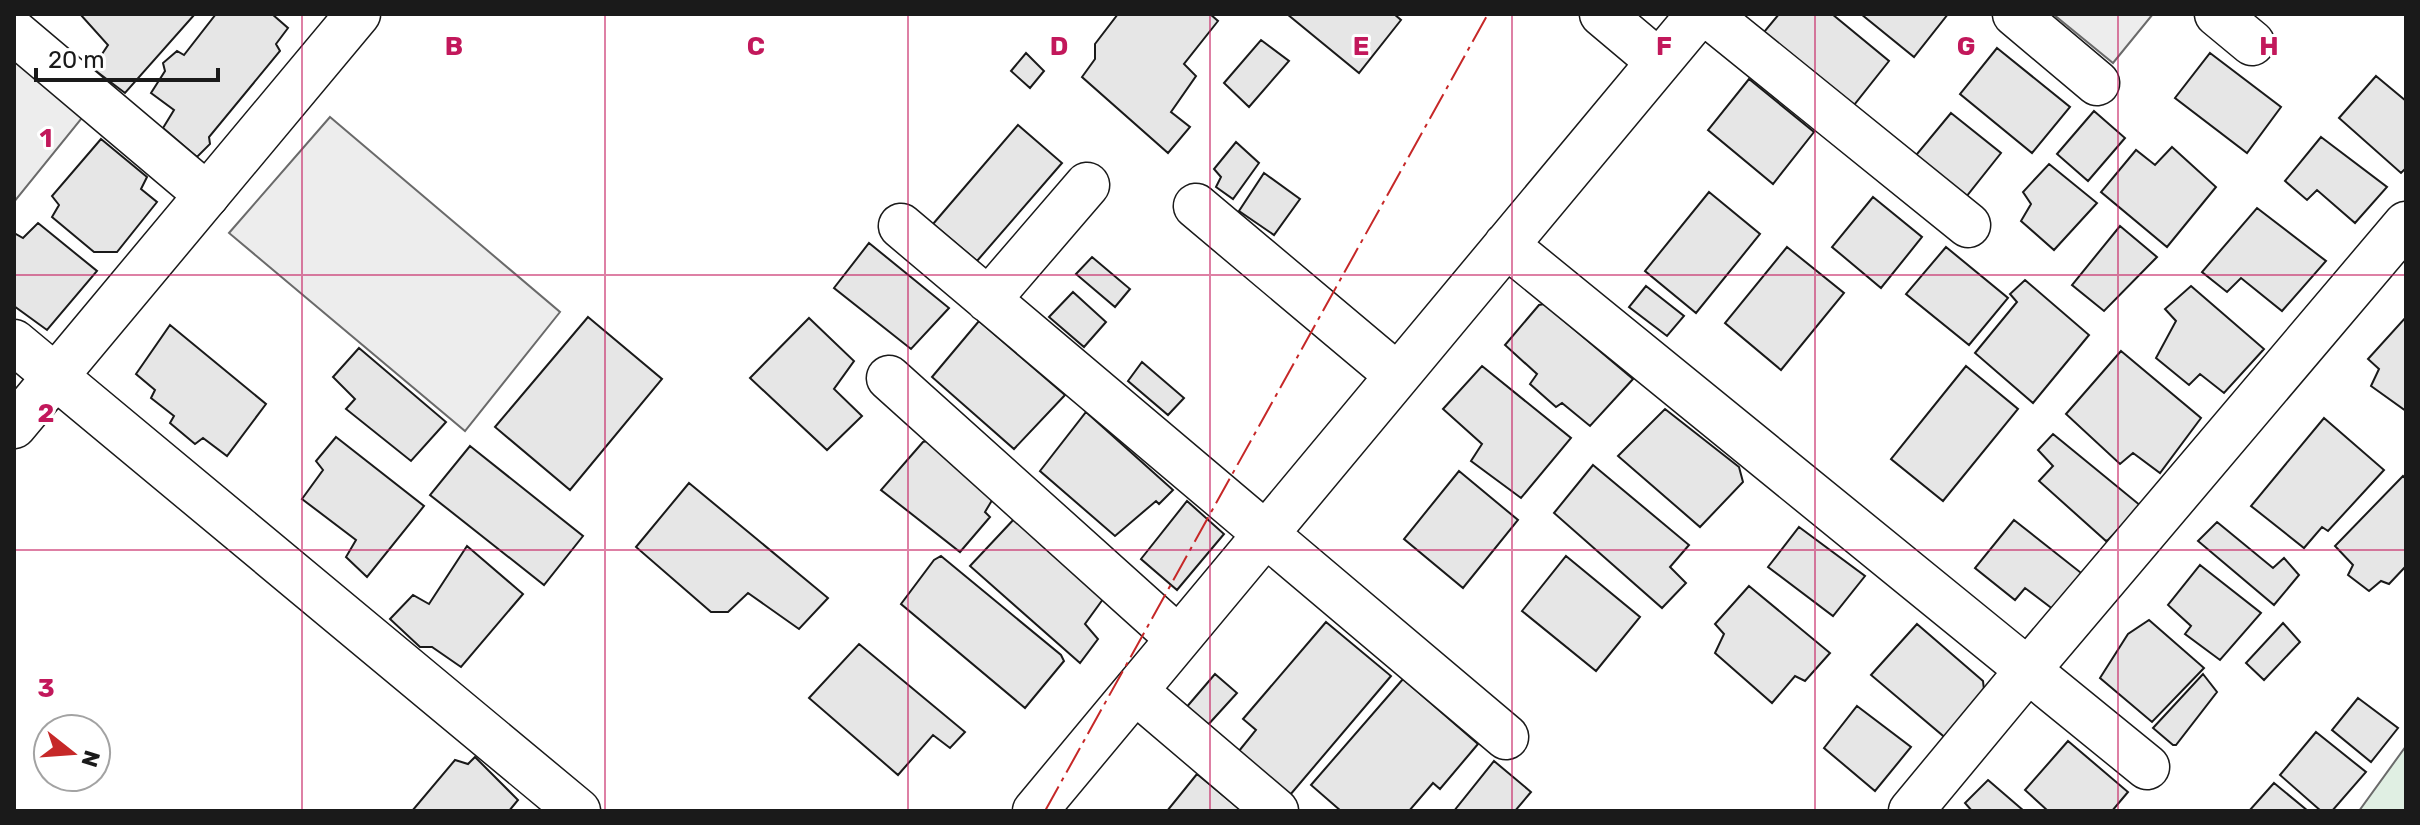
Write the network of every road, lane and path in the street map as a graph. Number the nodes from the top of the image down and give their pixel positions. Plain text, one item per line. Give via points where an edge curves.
1 (358, 14) edge
2 (1602, 14) edge
3 (1699, 14) edge
4 (1707, 14) edge
5 (2015, 14) edge
6 (2217, 14) edge
7 (14, 32) edge
8 (2252, 43) dead end
9 (1659, 62) junction
10 (2097, 83) dead end
11 (1087, 185) dead end
12 (207, 195) junction
13 (1196, 206) dead end
14 (2406, 224) edge
15 (1968, 225) dead end
16 (901, 226) dead end
17 (1506, 245) junction
18 (988, 300) junction
19 (14, 342) edge
20 (1397, 375) junction
21 (55, 376) junction
22 (889, 378) dead end
23 (14, 426) edge
24 (1265, 534) junction
25 (1178, 638) junction
26 (2028, 670) junction
27 (1135, 691) junction
28 (1506, 737) dead end
29 (2147, 767) dead end
30 (578, 811) edge
31 (1035, 811) edge
32 (1276, 811) edge
33 (1911, 811) edge

1 - 12 street
2 - 9 street
3 - 9 street
4 - 15 street
5 - 10 street
6 - 8 street
7 - 12 street
9 - 17 street
11 - 18 street
12 - 21 street
13 - 20 street
14 - 26 street
16 - 18 street
17 - 20 street
17 - 26 street
18 - 24 street
19 - 21 street
20 - 24 street
21 - 23 street
21 - 30 street
22 - 25 street
24 - 25 street
24 - 28 street
25 - 27 street
26 - 29 street
26 - 33 street
27 - 31 street
27 - 32 street

